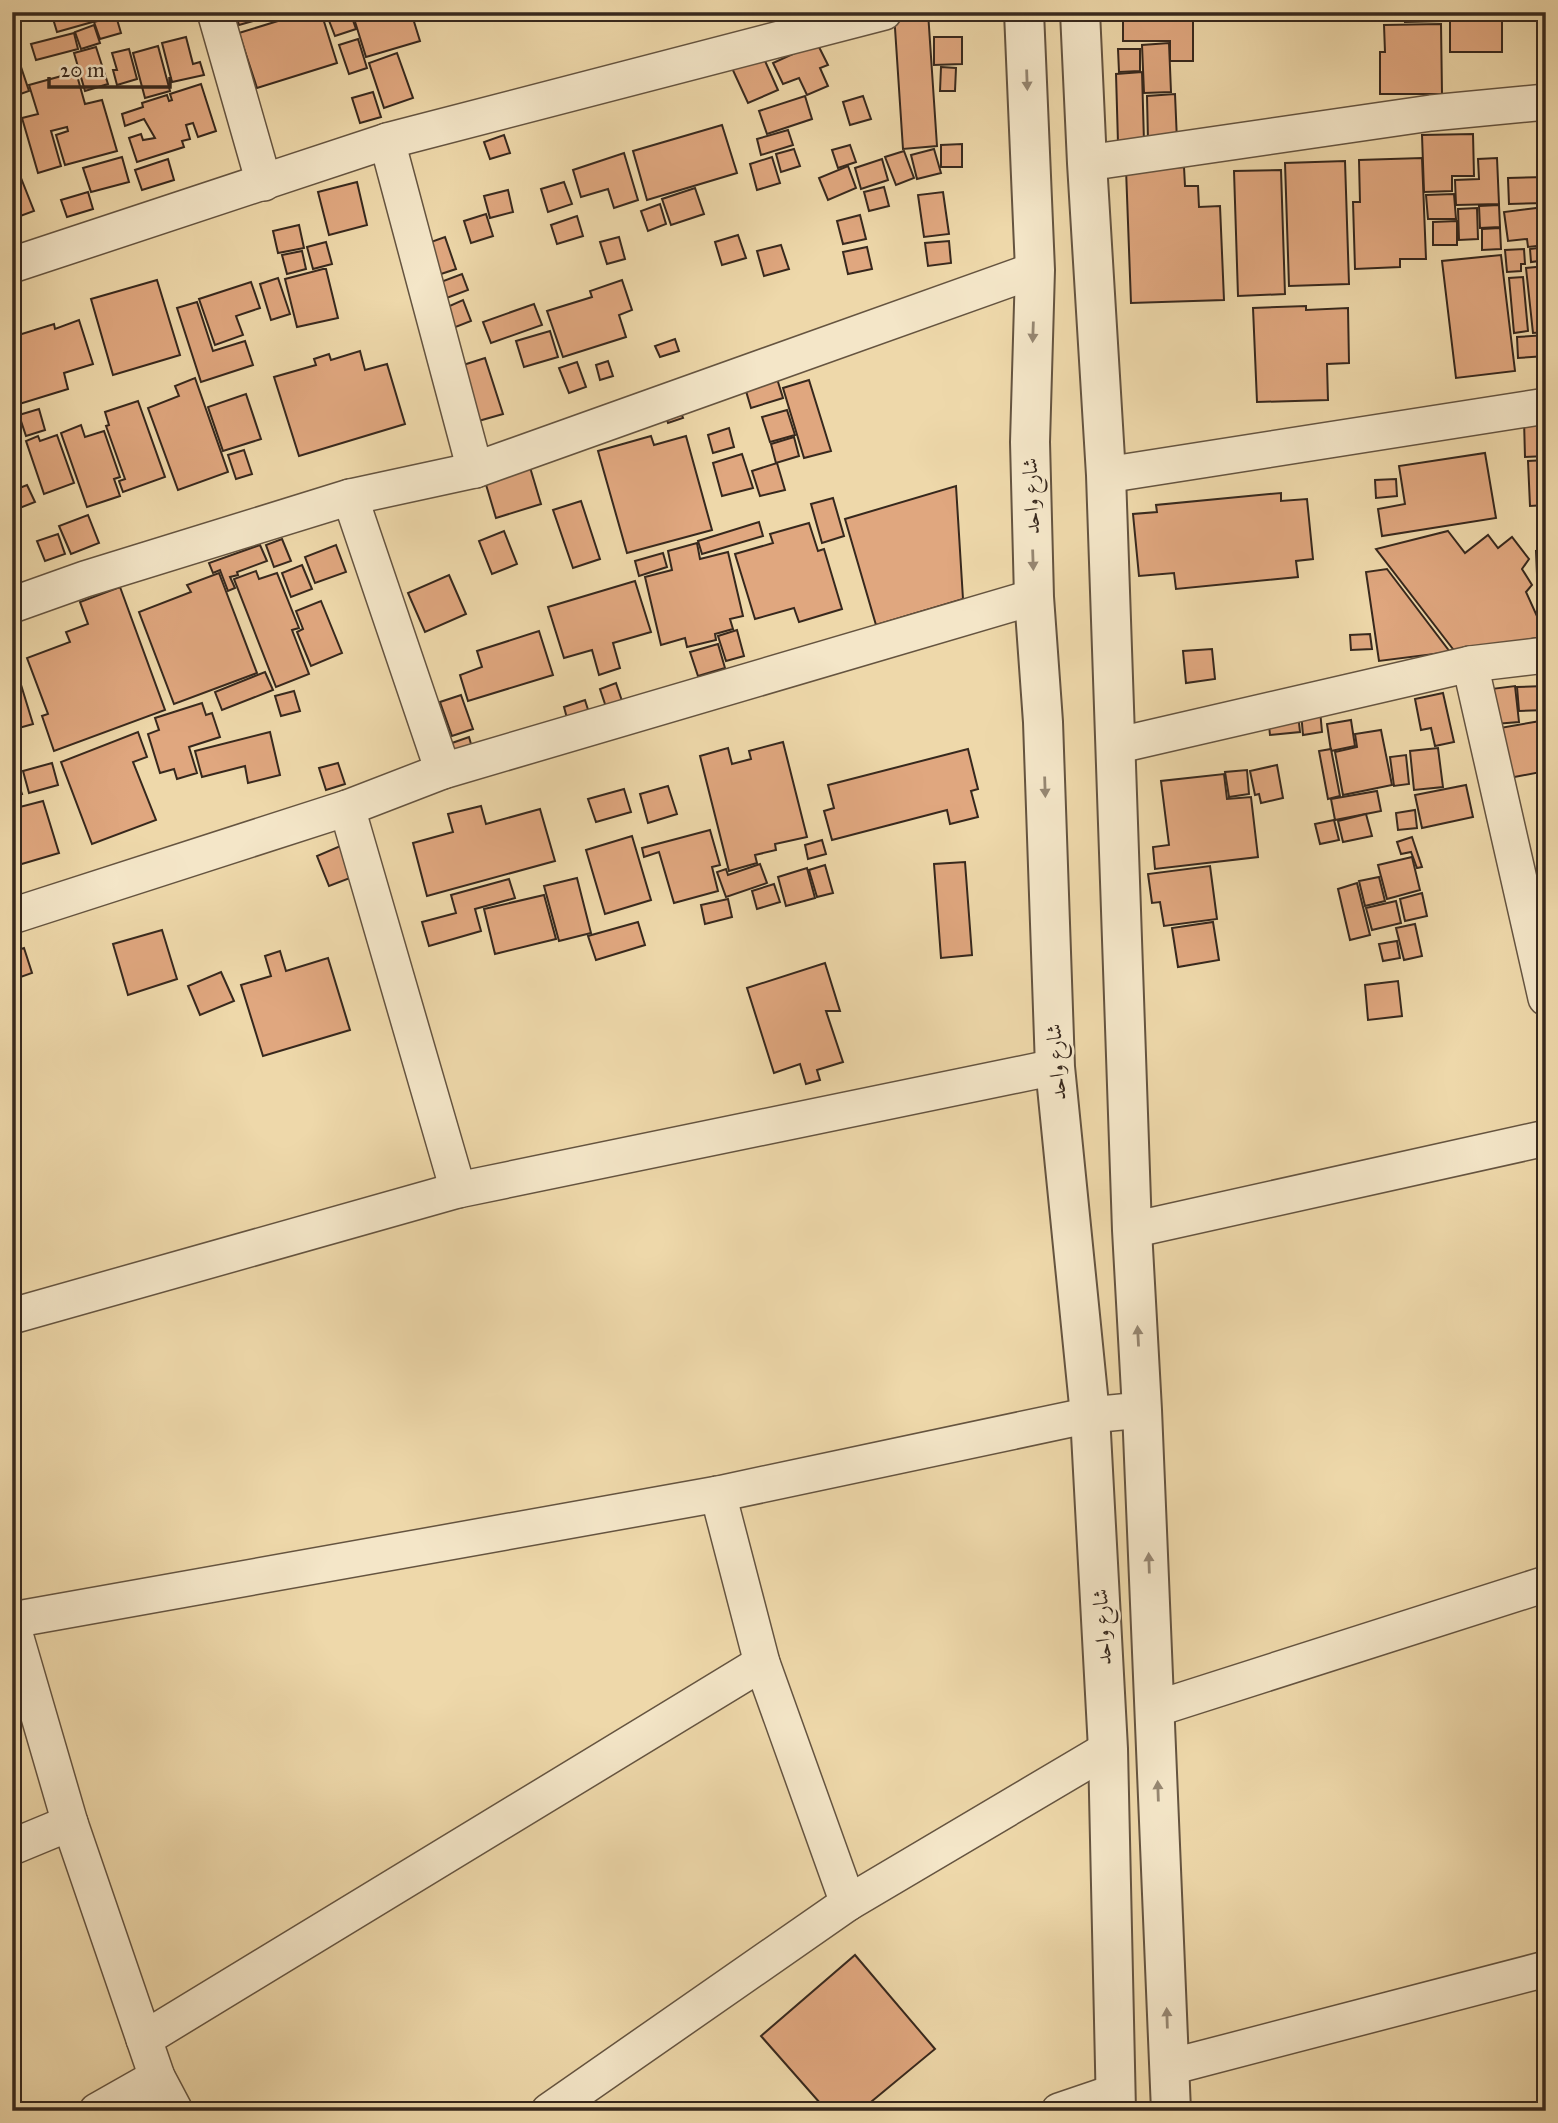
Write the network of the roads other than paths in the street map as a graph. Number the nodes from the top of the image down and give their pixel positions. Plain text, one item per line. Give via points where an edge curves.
1 (215, 12) edge
2 (884, 12) edge
3 (1024, 12) edge
4 (1080, 12) edge
5 (1546, 102) edge
6 (387, 141) junction
7 (1087, 163) junction
8 (264, 183) junction
9 (12, 265) edge
10 (1035, 270) junction
11 (1546, 406) edge
12 (475, 470) junction
13 (1107, 475) junction
14 (350, 497) junction
15 (1034, 597) junction
16 (12, 605) edge
17 (1546, 655) edge
18 (1470, 664) junction
19 (1115, 747) junction
20 (443, 771) junction
21 (347, 807) junction
22 (12, 916) edge
23 (1546, 999) edge
24 (1055, 1067) junction
25 (1546, 1138) edge
26 (458, 1190) junction
27 (1132, 1230) junction
28 (12, 1316) edge
29 (1142, 1410) junction
30 (1090, 1415) junction
31 (718, 1494) junction
32 (1546, 1584) edge
33 (12, 1622) edge
34 (762, 1663) junction
35 (1155, 1709) junction
36 (1108, 1749) junction
37 (70, 1823) junction
38 (12, 1847) edge
39 (848, 1903) junction
40 (1546, 1969) edge
41 (144, 2039) junction
42 (1170, 2067) junction
43 (157, 2077) junction
44 (1115, 2101) edge
45 (97, 2111) edge
46 (175, 2111) edge
47 (549, 2111) edge
48 (1059, 2111) edge
49 (1171, 2111) edge

1 - 8 street
2 - 6 street
3 -> 10 street, شارع واحد
4 - 7 street
5 - 7 street via 1432,113
6 - 8 street
6 - 12 street
7 - 13 street
8 - 9 street
10 - 12 street
10 -> 15 street, شارع واحد via 1030,442
11 - 13 street
12 - 14 street
13 - 19 street
14 - 16 street
14 - 20 street
15 - 20 street
15 -> 24 street, شارع واحد
17 - 18 street
18 - 19 street
18 - 23 street
19 - 27 street
20 - 21 street
21 - 22 street
21 - 26 street
24 - 26 street
24 - 30 street, شارع واحد
25 - 27 street
26 - 28 street
29 -> 27 street
29 - 30 street
35 -> 29 street
30 - 31 street
30 - 36 street, شارع واحد
31 - 33 street
31 - 34 street
32 - 35 street
33 - 37 street
34 - 39 street
34 - 41 street
42 -> 35 street
36 - 39 street
36 - 44 street, شارع واحد
37 - 38 street
37 - 41 street
39 - 47 street
40 - 42 street
41 - 43 street
42 - 49 street
43 - 45 street
43 - 46 street
44 - 48 street

